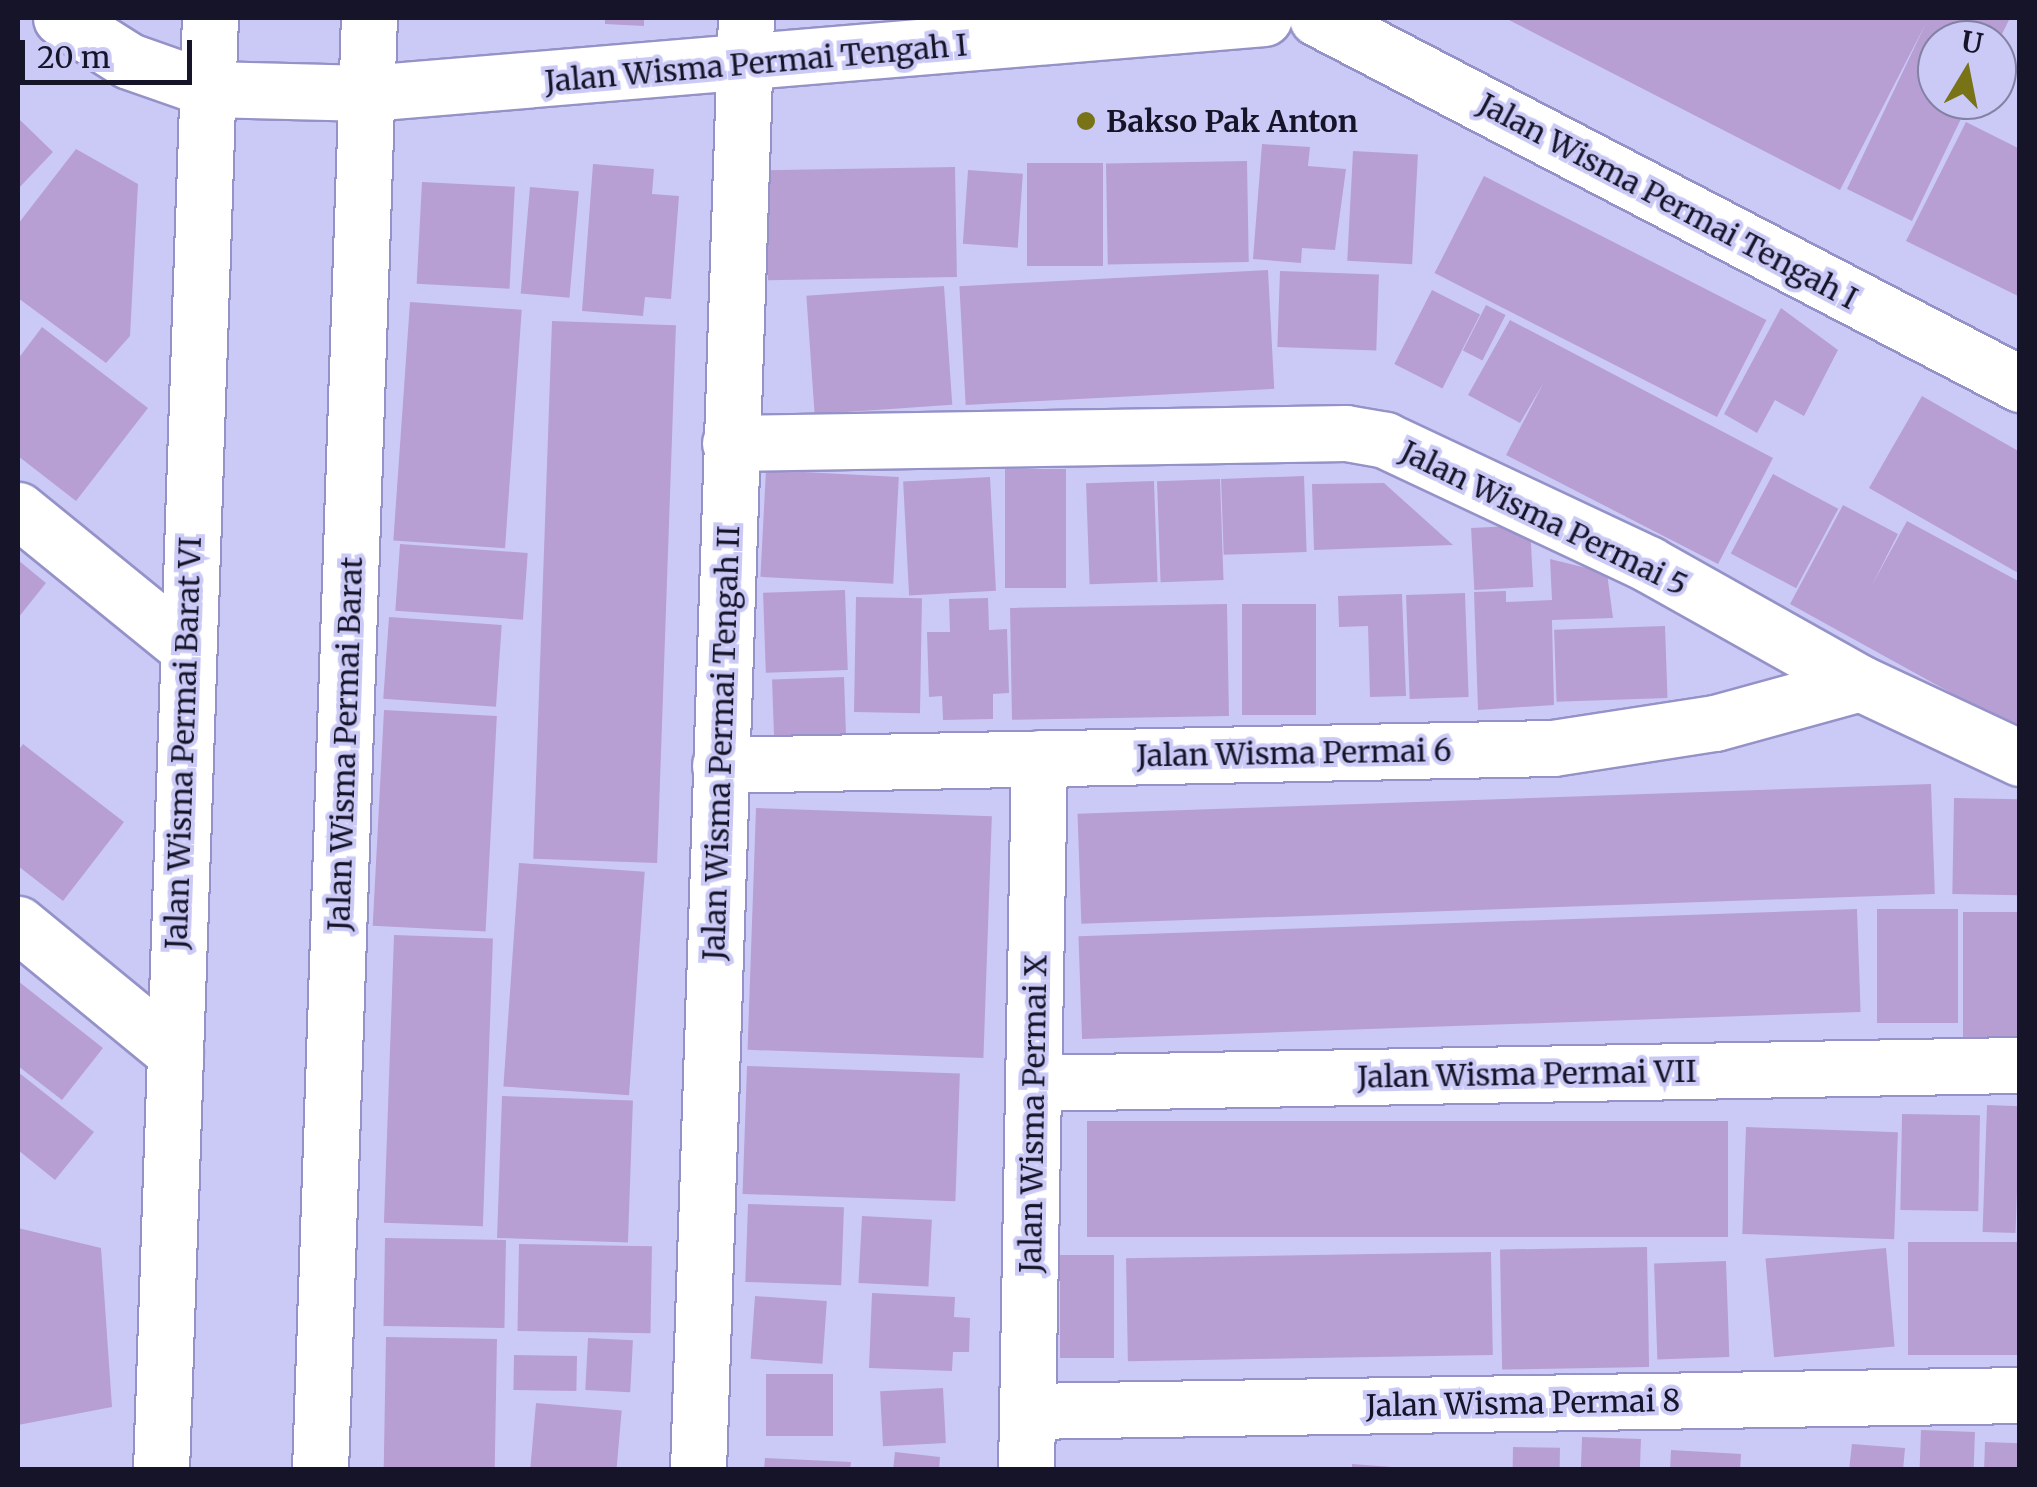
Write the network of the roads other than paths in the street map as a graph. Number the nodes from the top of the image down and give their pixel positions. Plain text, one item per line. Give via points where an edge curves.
1 (61, 18) edge
2 (210, 18) edge
3 (369, 18) edge
4 (1264, 18) edge
5 (1318, 18) edge
6 (746, 42) edge
7 (228, 90) junction
8 (354, 93) junction
9 (2020, 384) edge
10 (730, 442) junction
11 (18, 510) edge
12 (184, 645) junction
13 (1860, 683) junction
14 (1039, 758) junction
15 (2020, 758) edge
16 (720, 765) junction
17 (18, 924) edge
18 (176, 1053) junction
19 (2020, 1066) edge
20 (1034, 1082) junction
21 (2020, 1396) edge
22 (1027, 1411) junction
23 (161, 1470) edge
24 (320, 1470) edge
25 (698, 1470) edge
26 (1026, 1470) edge

1 - 7 street, Jalan Wisma Permai Tengah I via 129,61
2 - 7 street, Jalan Wisma Permai Barat VI
3 - 8 street, Jalan Wisma Permai Barat
4 - 6 street, Jalan Wisma Permai Tengah I
5 - 9 street, Jalan Wisma Permai Tengah I
6 - 8 street, Jalan Wisma Permai Tengah I
6 - 10 street, Jalan Wisma Permai Tengah II
7 - 8 street, Jalan Wisma Permai Tengah I
7 - 12 street, Jalan Wisma Permai Barat VI
8 - 24 street, Jalan Wisma Permai Barat
10 - 13 street, Jalan Wisma Permai 5 via 1346,432 1385,440 1648,564
10 - 16 street, Jalan Wisma Permai Tengah II
11 - 12 street
12 - 18 street, Jalan Wisma Permai Barat VI
13 - 14 street, Jalan Wisma Permai 6 via 1715,723 1554,748
13 - 15 street, Jalan Wisma Permai 5
14 - 16 street, Jalan Wisma Permai 6
14 - 20 street, Jalan Wisma Permai X
16 - 25 street, Jalan Wisma Permai Tengah II
17 - 18 street
18 - 23 street, Jalan Wisma Permai Barat VI
19 - 20 street, Jalan Wisma Permai VII
20 - 22 street, Jalan Wisma Permai X
21 - 22 street, Jalan Wisma Permai 8
22 - 26 street, Jalan Wisma Permai X

